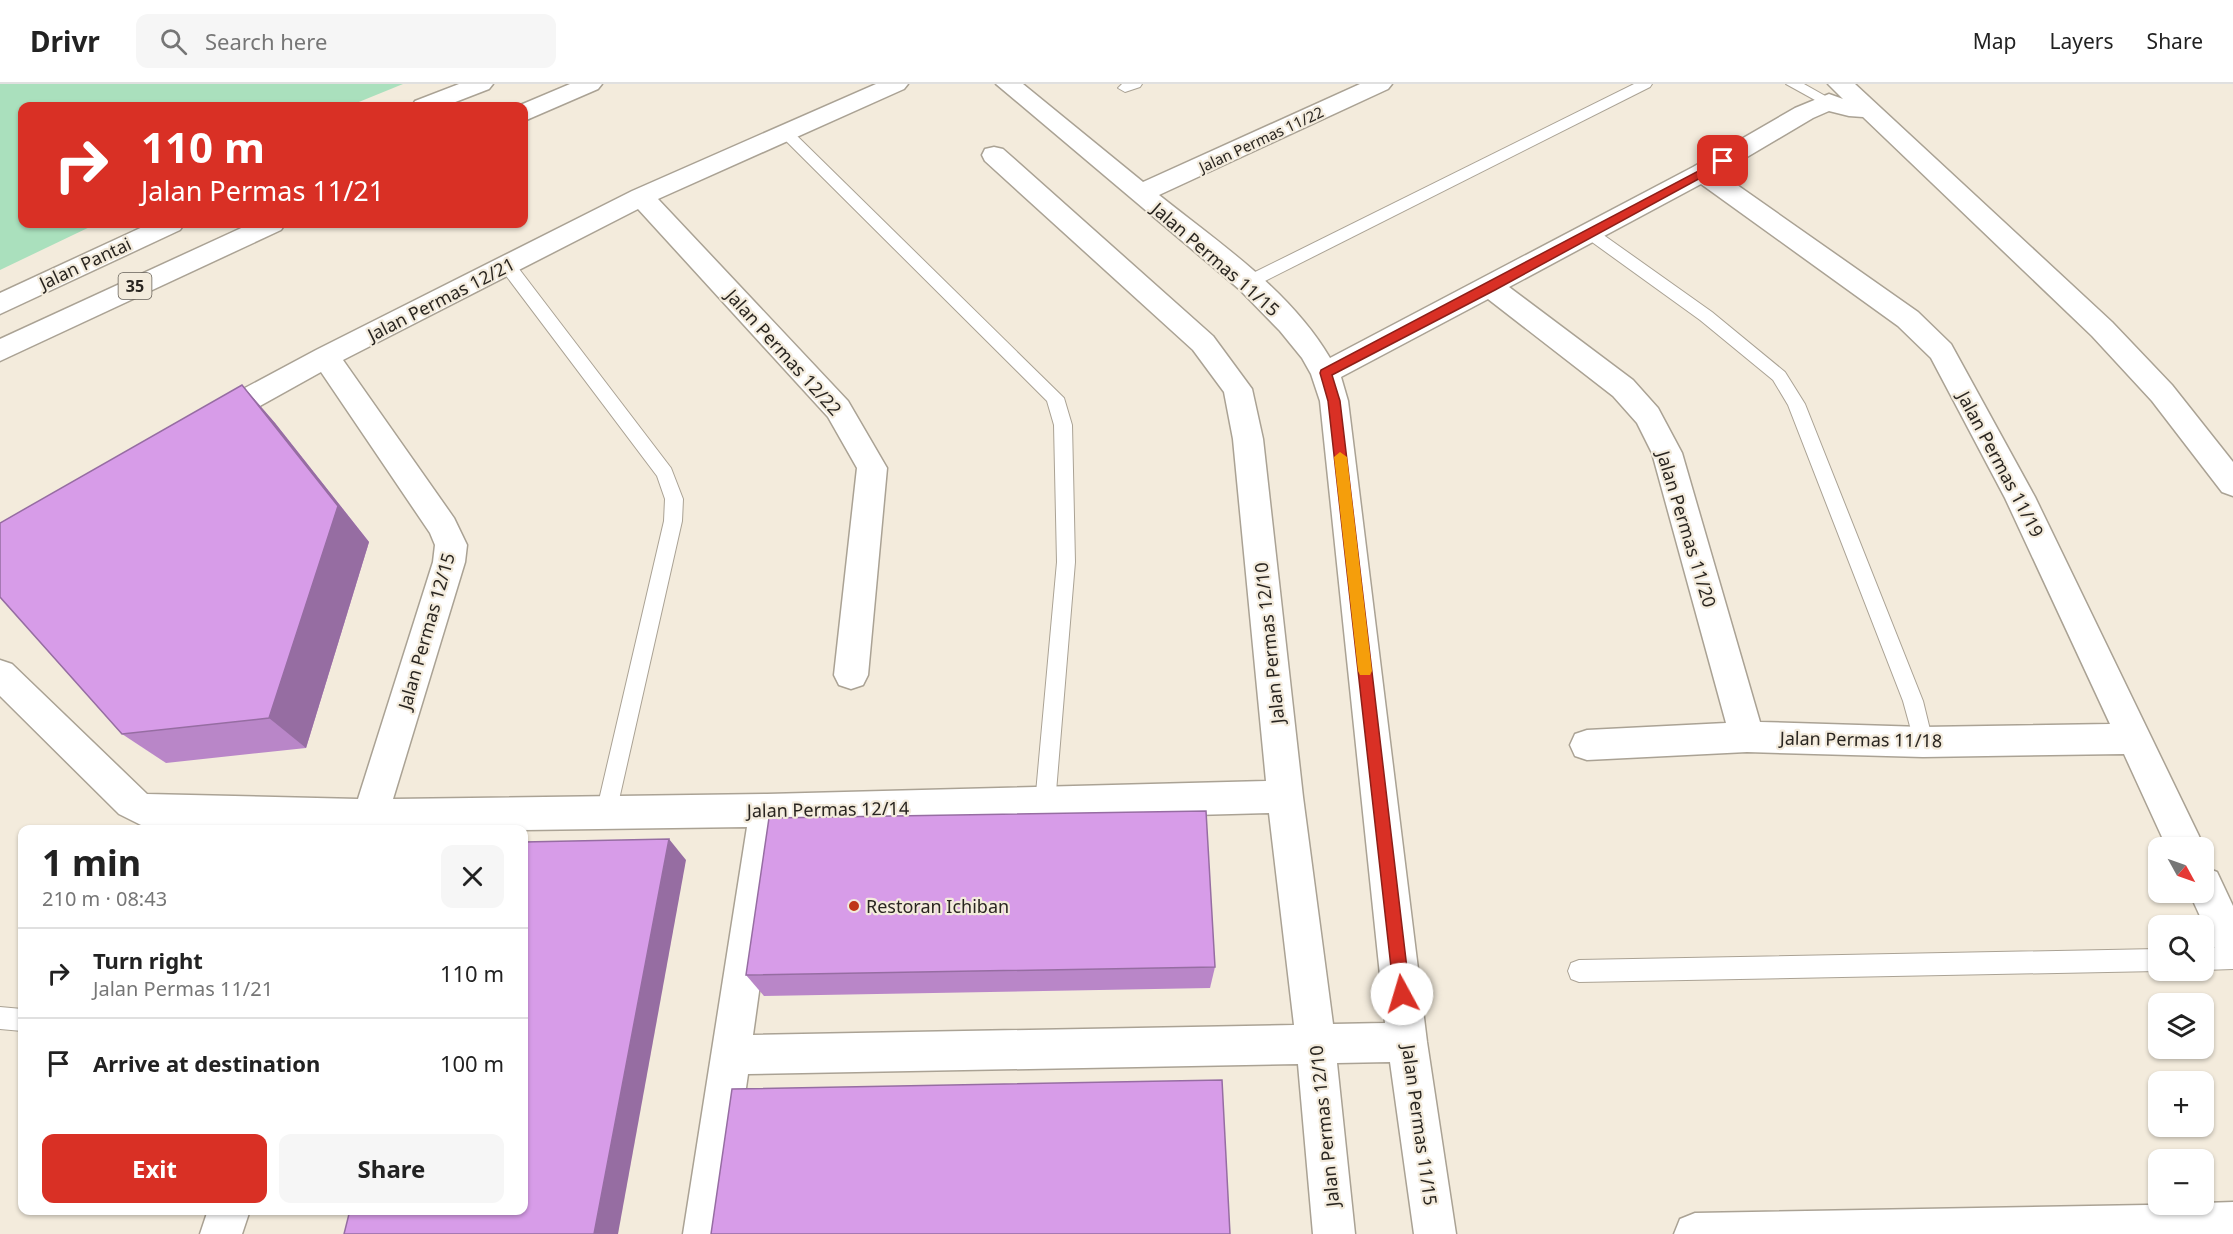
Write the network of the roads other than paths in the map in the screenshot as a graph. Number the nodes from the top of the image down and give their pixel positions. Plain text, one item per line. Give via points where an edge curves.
1 (481, 84) edge
2 (590, 84) edge
3 (896, 84) edge
4 (1008, 84) edge
5 (1380, 84) edge
6 (1645, 84) edge
7 (1793, 84) edge
8 (1835, 93) edge
9 (434, 102) edge
10 (528, 111) edge
11 (786, 133) junction
12 (994, 155) dead end
13 (1702, 173) junction
14 (1141, 193) junction
15 (641, 197) junction
16 (162, 228) edge
17 (263, 228) edge
18 (1590, 234) junction
19 (507, 265) junction
20 (1249, 282) junction
21 (1491, 287) junction
22 (0, 304) edge
23 (0, 351) edge
24 (326, 357) junction
25 (1326, 373) junction
26 (184, 434) edge
27 (2233, 484) edge
28 (0, 674) edge
29 (851, 675) dead end
30 (1747, 737) junction
31 (2135, 739) junction
32 (1923, 742) junction
33 (1587, 745) dead end
34 (1284, 797) junction
35 (1045, 804) junction
36 (766, 810) junction
37 (606, 813) junction
38 (368, 823) edge
39 (2181, 837) edge
40 (2213, 903) edge
41 (2233, 947) edge
42 (2233, 958) edge
43 (2214, 959) edge
44 (2148, 960) edge
45 (1579, 971) dead end
46 (0, 1018) edge
47 (18, 1020) edge
48 (1407, 1042) junction
49 (1316, 1045) junction
50 (732, 1055) junction
51 (227, 1215) edge
52 (2233, 1223) edge
53 (221, 1234) edge
54 (704, 1234) edge
55 (1334, 1234) edge
56 (1436, 1234) edge
57 (1695, 1234) edge

1 - 9 main road
2 - 10 main road
3 - 11 main road, Jalan Permas 12/21
4 - 14 main road, Jalan Permas 11/15
5 - 14 main road, Jalan Permas 11/22
6 - 20 lane
7 - 8 lane
8 - 13 main road
8 - 27 main road via 1841,108 1869,109 2102,329 2162,393
11 - 15 main road, Jalan Permas 12/21
11 - 35 lane via 1055,398 1063,425 1066,562
12 - 34 main road, Jalan Permas 12/10 via 1203,343 1238,389 1248,439
13 - 18 main road
13 - 31 main road, Jalan Permas 11/19 via 1908,319 1941,351 2020,497
14 - 20 main road, Jalan Permas 11/15
15 - 19 main road, Jalan Permas 12/21
15 - 29 main road, Jalan Permas 12/22 via 838,409 872,468
16 - 22 main road, Jalan Pantai / 35
17 - 23 main road, 35
18 - 21 main road
18 - 32 lane via 1706,316 1779,376 1796,404 1913,701
19 - 24 main road, Jalan Permas 12/21
19 - 37 lane via 665,473 674,499 673,521
20 - 25 main road, Jalan Permas 11/15 via 1290,324
21 - 25 main road
21 - 30 main road, Jalan Permas 11/20 via 1623,388 1648,416 1667,453
24 - 26 main road, Jalan Permas 12/21
24 - 38 main road, Jalan Permas 12/15 via 443,527 451,545
25 - 48 main road, Jalan Permas 11/15 via 1334,401
28 - 38 main road, Jalan Permas 12/14 via 132,804 143,810
30 - 32 main road, Jalan Permas 11/18
30 - 33 main road, Jalan Permas 11/18
31 - 32 main road, Jalan Permas 11/18
31 - 39 main road, Jalan Permas 11/19
34 - 35 main road, Jalan Permas 12/14
34 - 49 main road, Jalan Permas 12/10
35 - 36 main road, Jalan Permas 12/14
36 - 37 main road, Jalan Permas 12/14
36 - 50 main road
37 - 38 main road, Jalan Permas 12/14
40 - 41 main road
42 - 43 lane
44 - 45 lane
46 - 47 lane
48 - 49 main road
48 - 56 main road, Jalan Permas 11/15
49 - 50 main road
49 - 55 main road, Jalan Permas 12/10
50 - 54 main road
51 - 53 main road
52 - 57 main road

